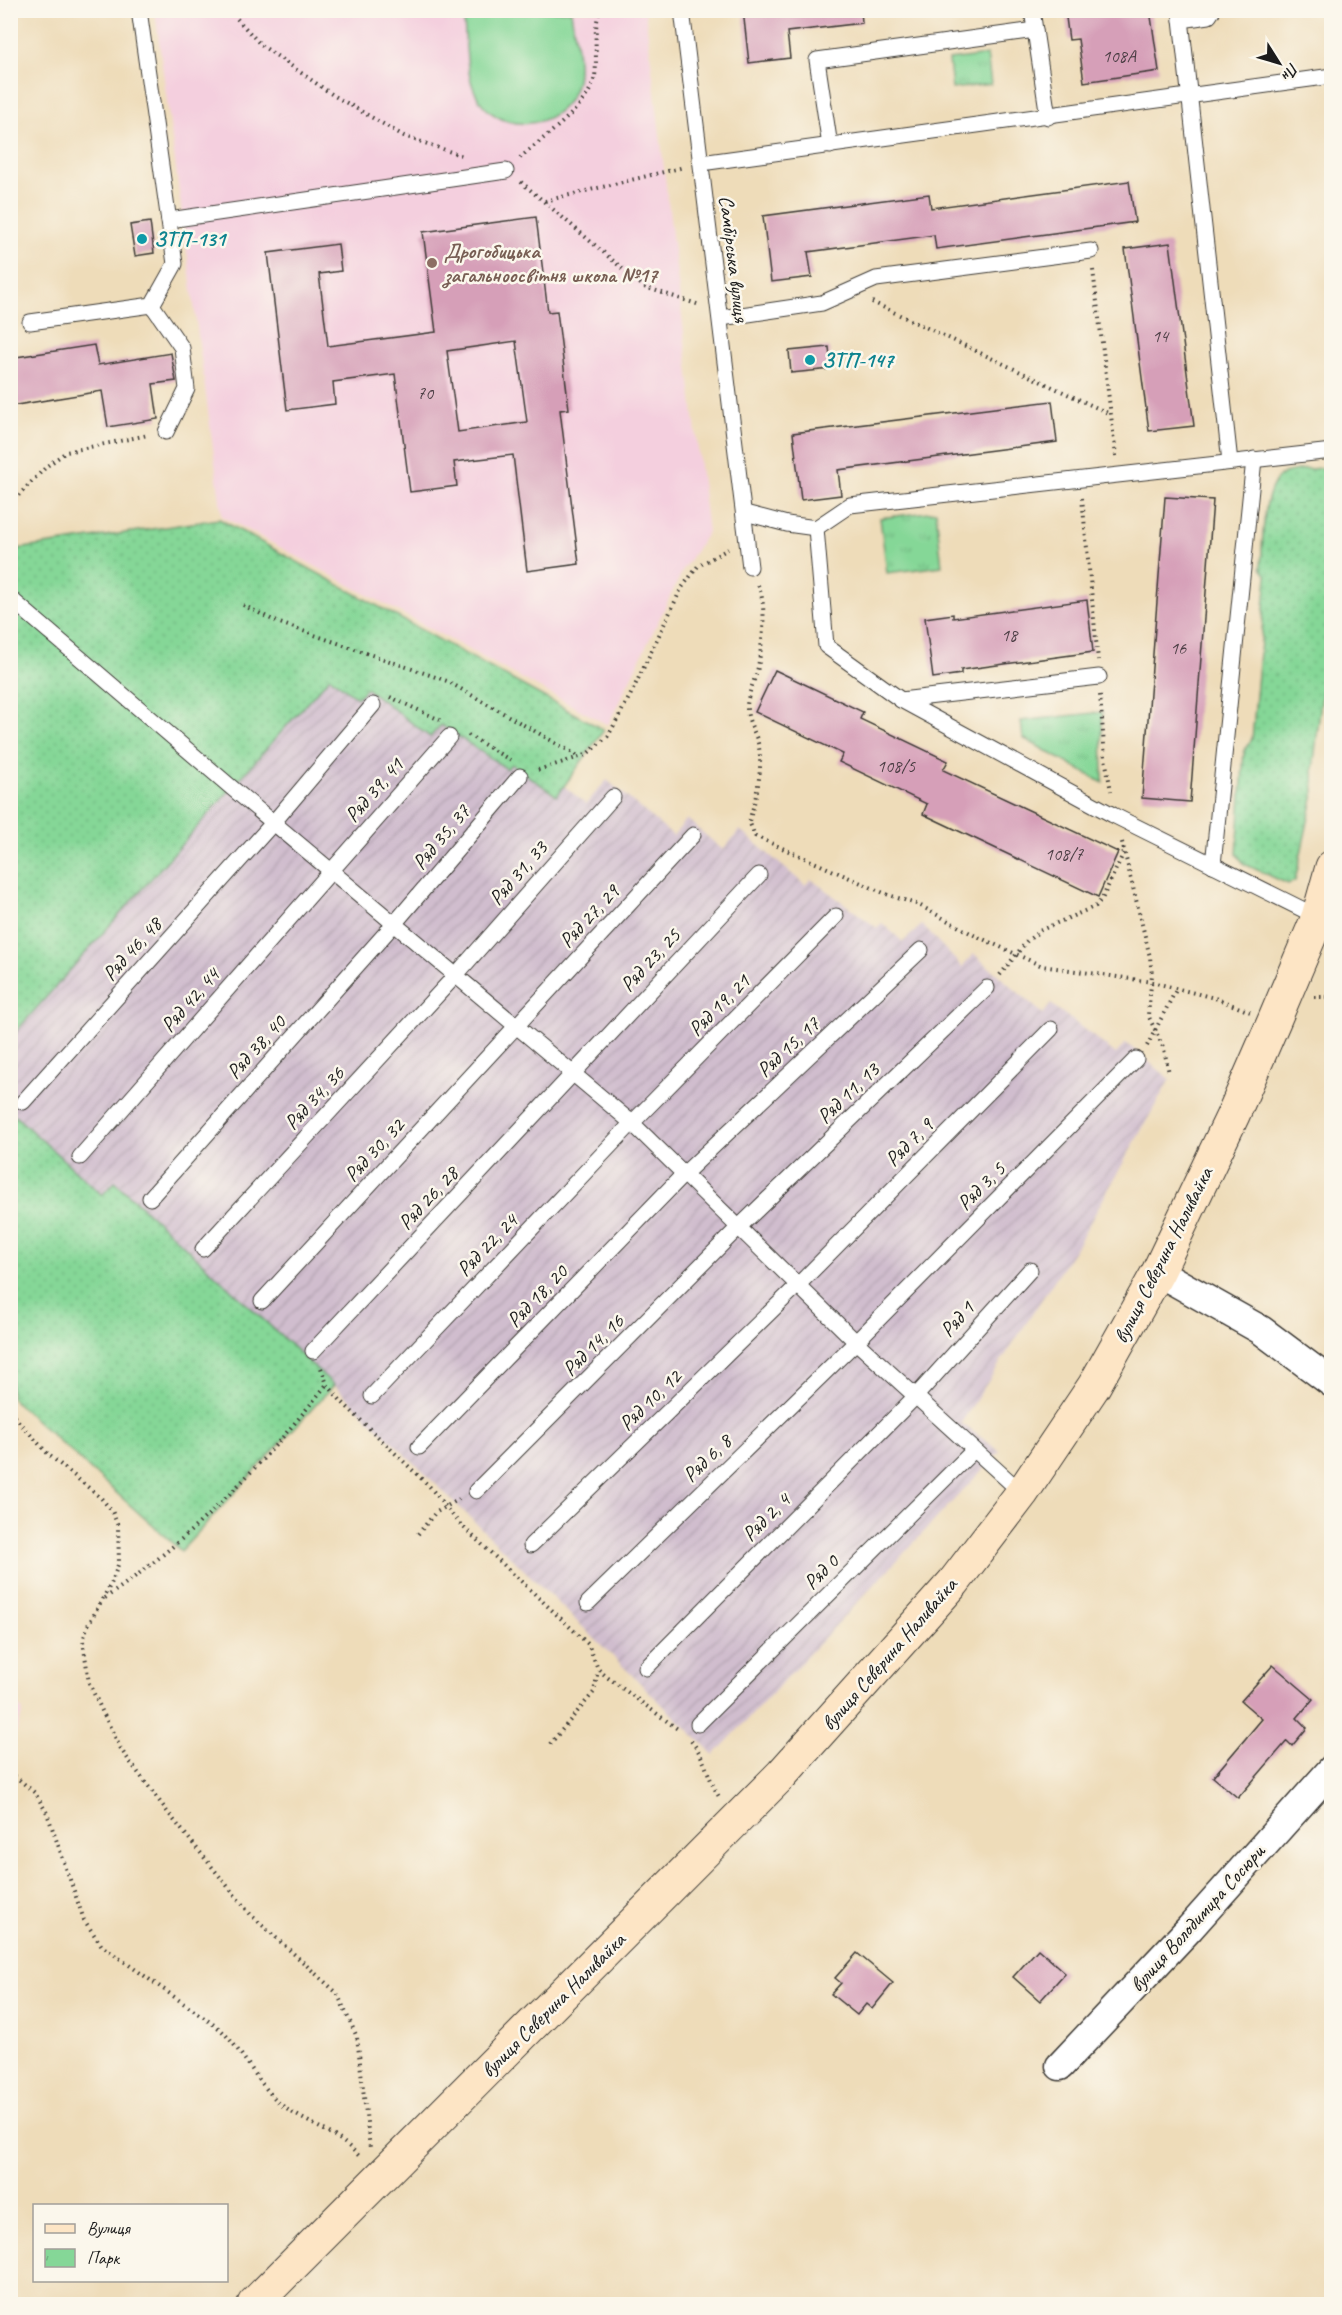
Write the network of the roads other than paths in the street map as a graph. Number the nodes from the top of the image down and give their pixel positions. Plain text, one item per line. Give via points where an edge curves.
1 (139, 10) edge
2 (681, 10) edge
3 (1032, 10) edge
4 (1213, 10) edge
5 (1181, 15) edge
6 (1035, 30) junction
7 (1332, 76) edge
8 (1191, 95) junction
9 (1048, 117) junction
10 (830, 146) junction
11 (701, 163) junction
12 (506, 171) road end
13 (169, 219) junction
14 (1091, 251) road end
15 (152, 305) junction
16 (721, 318) junction
17 (30, 322) dead end
18 (166, 432) road end
19 (1332, 451) edge
20 (1254, 459) junction
21 (1230, 462) junction
22 (745, 513) junction
23 (816, 528) junction
24 (750, 567) road end
25 (10, 598) edge
26 (1099, 677) road end
27 (902, 700) junction
28 (373, 705) dead end
29 (449, 737) dead end
30 (520, 776) road end
31 (613, 797) dead end
32 (273, 823) junction
33 (693, 835) dead end
34 (1213, 866) junction
35 (1332, 867) edge
36 (331, 872) junction
37 (759, 875) dead end
38 (836, 916) dead end
39 (1325, 921) edge
40 (394, 924) junction
41 (921, 950) dead end
42 (455, 976) junction
43 (987, 988) road end
44 (516, 1026) junction
45 (1051, 1029) dead end
46 (1136, 1059) road end
47 (573, 1074) junction
48 (23, 1102) dead end
49 (632, 1123) junction
50 (80, 1157) dead end
51 (684, 1174) junction
52 (150, 1198) dead end
53 (739, 1227) junction
54 (203, 1249) dead end
55 (1030, 1270) dead end
56 (1158, 1272) junction
57 (798, 1285) junction
58 (262, 1301) dead end
59 (856, 1342) junction
60 (314, 1351) road end
61 (1332, 1383) edge
62 (372, 1396) dead end
63 (916, 1396) junction
64 (419, 1448) dead end
65 (974, 1450) junction
66 (476, 1491) road end
67 (1022, 1493) junction
68 (531, 1545) dead end
69 (588, 1603) dead end
70 (646, 1668) dead end
71 (698, 1724) dead end
72 (1332, 1769) edge
73 (1060, 2066) dead end
74 (254, 2304) edge

1 - 13 lane
2 - 11 lane, Самбірська вулиця
3 - 6 lane
4 - 5 lane via 1209,16
5 - 8 lane
6 - 9 lane
6 - 10 lane via 817,60
7 - 8 lane
8 - 9 lane
8 - 21 lane
9 - 10 lane
10 - 11 lane
11 - 16 lane, Самбірська вулиця
12 - 13 lane
13 - 15 lane via 175,264
14 - 16 lane via 876,279 822,303
15 - 17 lane
15 - 18 lane via 182,348 187,389
16 - 22 lane, Самбірська вулиця
19 - 20 lane
20 - 21 lane
20 - 34 lane
21 - 23 lane via 850,505
22 - 23 lane
22 - 24 lane, Самбірська вулиця
23 - 27 lane via 826,646
25 - 32 lane
26 - 27 lane
27 - 34 lane
28 - 32 lane, Ряд 46, 48
29 - 36 lane, Ряд 39, 41
30 - 40 lane, Ряд 35, 37
31 - 42 lane, Ряд 31, 33
32 - 36 lane
32 - 48 lane, Ряд 46, 48
33 - 44 lane, Ряд 27, 29
34 - 39 lane
35 - 39 street, вулиця Северина Наливайка
36 - 40 lane
36 - 50 lane, Ряд 42, 44
37 - 47 lane, Ряд 23, 25
38 - 49 lane, Ряд 19, 21
39 - 56 street, вулиця Северина Наливайка via 1274,1021
40 - 42 lane
40 - 52 lane, Ряд 38, 40
41 - 51 lane, Ряд 15, 17
42 - 44 lane
42 - 54 lane, Ряд 34, 36
43 - 53 lane, Ряд 11, 13
44 - 47 lane
44 - 58 lane, Ряд 30, 32
45 - 57 lane, Ряд 7, 9
46 - 59 lane, Ряд 3, 5
47 - 49 lane
47 - 60 lane, Ряд 26, 28
49 - 51 lane
49 - 62 lane, Ряд 22, 24
51 - 53 lane
51 - 64 lane, Ряд 18, 20
53 - 57 lane
53 - 66 lane, Ряд 14, 16
55 - 63 lane, Ряд 1
56 - 61 street via 1261,1330
56 - 67 street, вулиця Северина Наливайка via 1094,1386
57 - 59 lane
57 - 68 lane, Ряд 10, 12
59 - 63 lane
59 - 69 lane, Ряд 6, 8
63 - 65 lane
63 - 70 lane, Ряд 2, 4
65 - 67 lane
65 - 71 lane, Ряд 0
67 - 74 street, вулиця Северина Наливайка via 954,1582 783,1774
72 - 73 street, вулиця Володимира Сосюри

